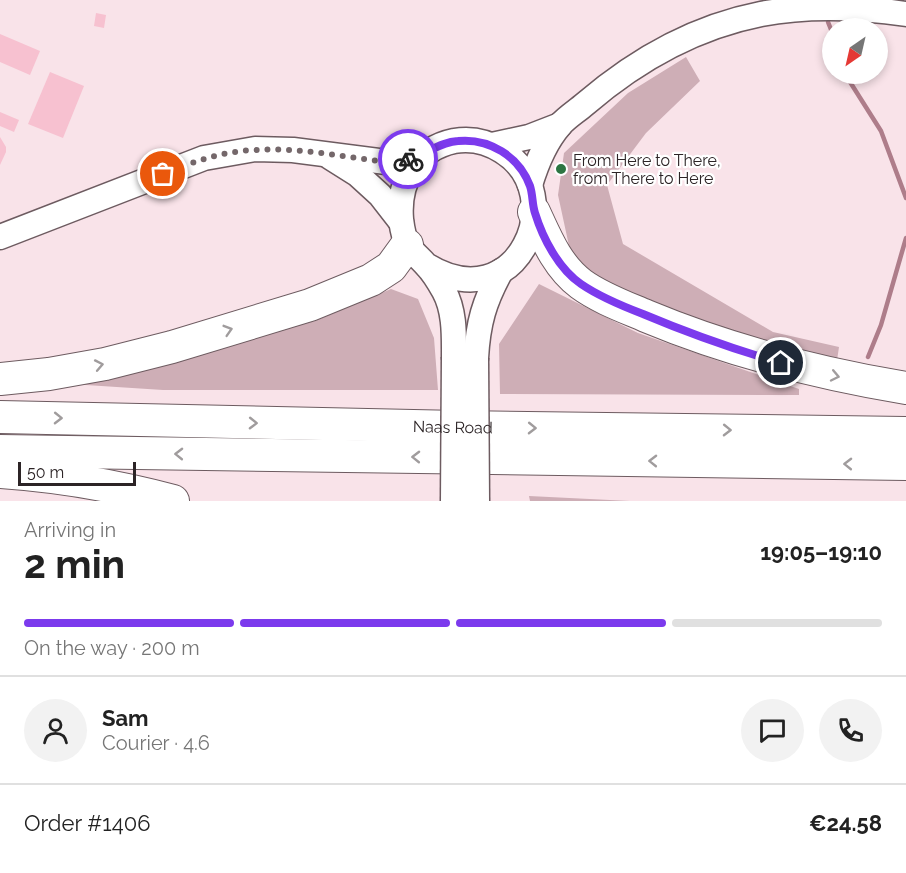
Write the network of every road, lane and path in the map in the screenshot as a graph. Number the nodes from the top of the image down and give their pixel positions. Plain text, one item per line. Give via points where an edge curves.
1 (906, 14) edge
2 (560, 125) junction
3 (492, 145) junction
4 (328, 155) junction
5 (423, 156) junction
6 (532, 198) junction
7 (0, 237) edge
8 (412, 244) junction
9 (501, 271) junction
10 (465, 358) junction
11 (0, 379) edge
12 (906, 388) edge
13 (0, 417) edge
14 (906, 433) edge
15 (0, 452) edge
16 (906, 465) edge
17 (0, 471) edge
18 (173, 501) edge
19 (453, 501) edge
20 (477, 501) edge

1 - 2 street via 797,9 729,23 691,36 638,64
2 - 3 street
2 - 6 street via 535,167
3 - 5 street via 456,141
3 - 6 street via 521,169
4 - 5 street via 394,163
4 - 7 street via 255,150 204,158
4 - 8 street via 381,195
5 - 8 street via 411,169 400,204
6 - 9 street via 528,238 513,263
6 -> 12 highway via 550,247 562,266 580,284 610,300 742,351 800,368
8 - 9 street via 441,274 456,279 487,278
8 - 10 street via 445,292
11 -> 8 highway via 105,364 310,305 370,280 391,267
9 - 10 street
10 - 19 street, bridge
10 - 20 street, bridge
13 -> 14 highway, Naas Road
16 -> 15 highway, Naas Road
17 - 18 highway via 136,491

